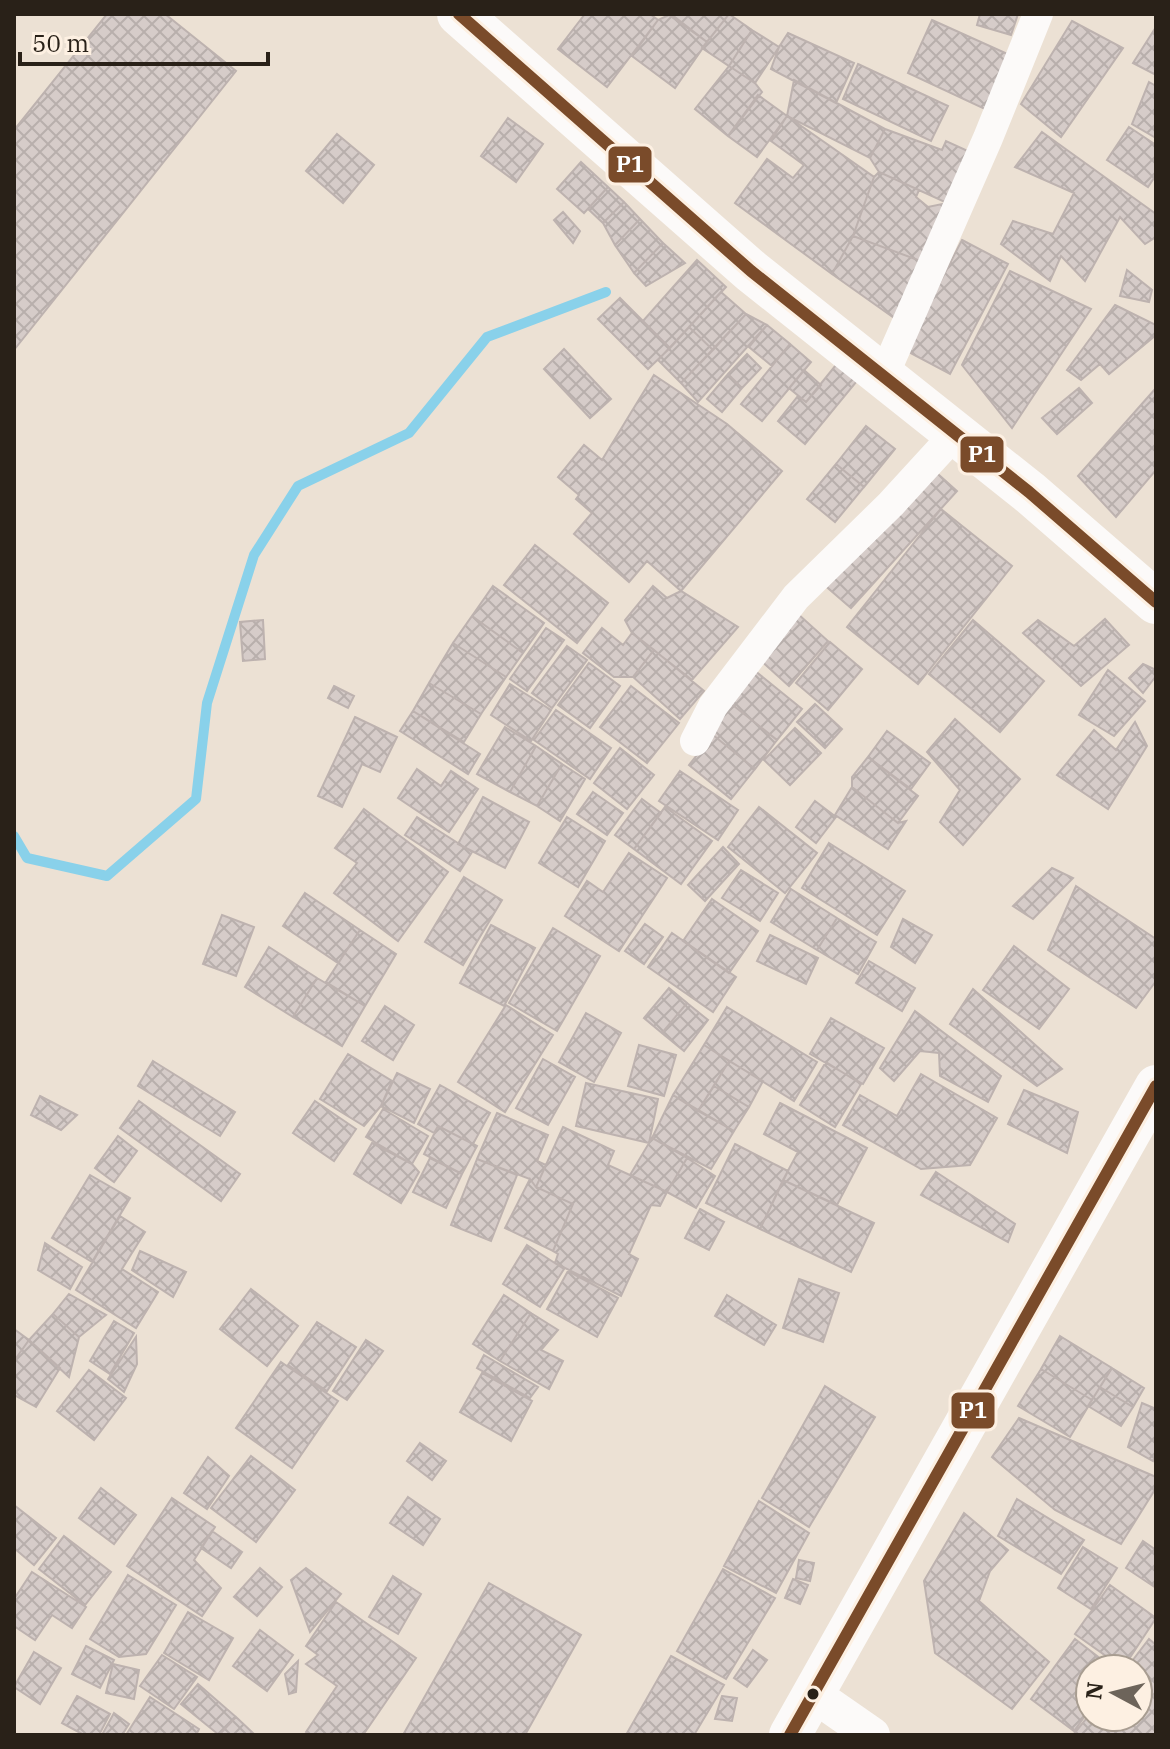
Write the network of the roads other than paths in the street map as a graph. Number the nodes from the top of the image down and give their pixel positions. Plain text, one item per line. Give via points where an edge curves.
1 (459, 14) edge
2 (1038, 14) edge
3 (884, 375) junction
4 (956, 433) junction
5 (1156, 602) edge
6 (695, 741) dead end
7 (1156, 1086) edge
8 (813, 1694) junction
9 (790, 1735) edge
10 (872, 1735) edge

1 - 3 main road via 751,271
2 - 3 street
3 - 4 main road
4 - 5 main road
4 - 6 street via 796,597 713,706
7 - 8 main road
8 - 9 main road
8 - 10 street

